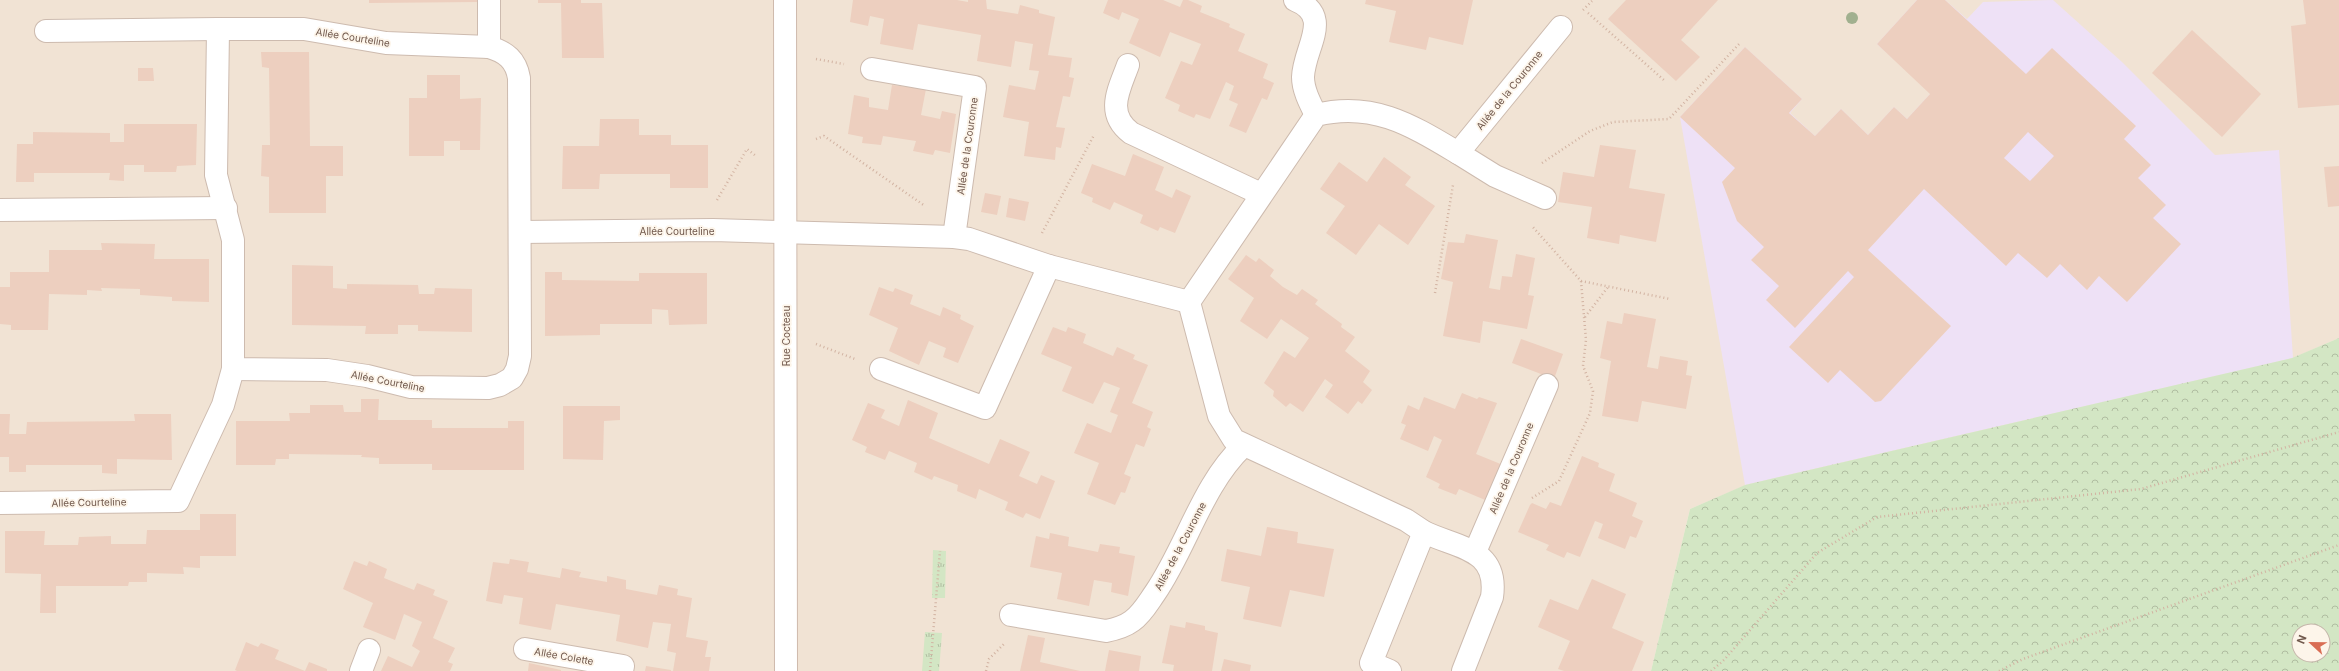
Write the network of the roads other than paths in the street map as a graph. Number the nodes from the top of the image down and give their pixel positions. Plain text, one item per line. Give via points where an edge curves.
1 (489, 0) edge
2 (785, 0) edge
3 (1295, 0) edge
4 (1561, 27) dead end
5 (218, 29) junction
6 (46, 31) dead end
7 (489, 47) junction
8 (1128, 65) dead end
9 (872, 69) dead end
10 (1316, 114) junction
11 (1458, 153) junction
12 (1261, 194) junction
13 (1545, 198) dead end
14 (226, 208) junction
15 (0, 210) edge
16 (520, 232) junction
17 (787, 232) junction
18 (954, 237) junction
19 (1049, 266) junction
20 (1189, 302) junction
21 (233, 369) junction
22 (881, 369) road end
23 (1547, 385) dead end
24 (1243, 446) junction
25 (0, 503) edge
26 (1424, 532) junction
27 (1475, 552) junction
28 (1010, 615) dead end
29 (524, 649) dead end
30 (369, 650) dead end
31 (360, 671) edge
32 (622, 671) edge
33 (786, 671) edge
34 (1390, 671) edge
35 (1463, 671) edge

1 - 7 street
2 - 17 street, Rue Cocteau
3 - 10 street via 1307,5 1316,21 1304,63 1303,79 1305,91
4 - 11 street, Allée de la Couronne
5 - 6 street, Allée Courteline
5 - 7 street, Allée Courteline via 304,29 386,43
5 - 14 street, Allée Courteline via 216,175
7 - 16 street, Allée Courteline via 504,51 518,69
8 - 12 street via 1115,108 1123,127
9 - 18 street, Allée de la Couronne via 975,87
10 - 11 street via 1351,110 1386,115 1404,121
10 - 12 street
11 - 13 street via 1512,184
12 - 20 street
14 - 15 street
14 - 21 street, Allée Courteline via 233,240
16 - 17 street, Allée Courteline
16 - 21 street, Allée Courteline via 520,356 512,378 500,385 488,388 426,389 327,370
17 - 18 street
17 - 33 street, Rue Cocteau
18 - 19 street
19 - 20 street
19 - 22 street via 985,408
20 - 24 street via 1219,416 1234,440
21 - 25 street, Allée Courteline via 223,404 178,501
23 - 27 street, Allée de la Couronne
24 - 26 street via 1406,520
24 - 28 street, Allée de la Couronne via 1232,456 1219,475 1161,585 1141,613 1131,622 1119,629 1106,631
26 - 27 street
26 - 34 street via 1371,663
27 - 35 street via 1486,565 1493,585 1492,597
29 - 32 street, Allée Colette via 623,666
30 - 31 street

